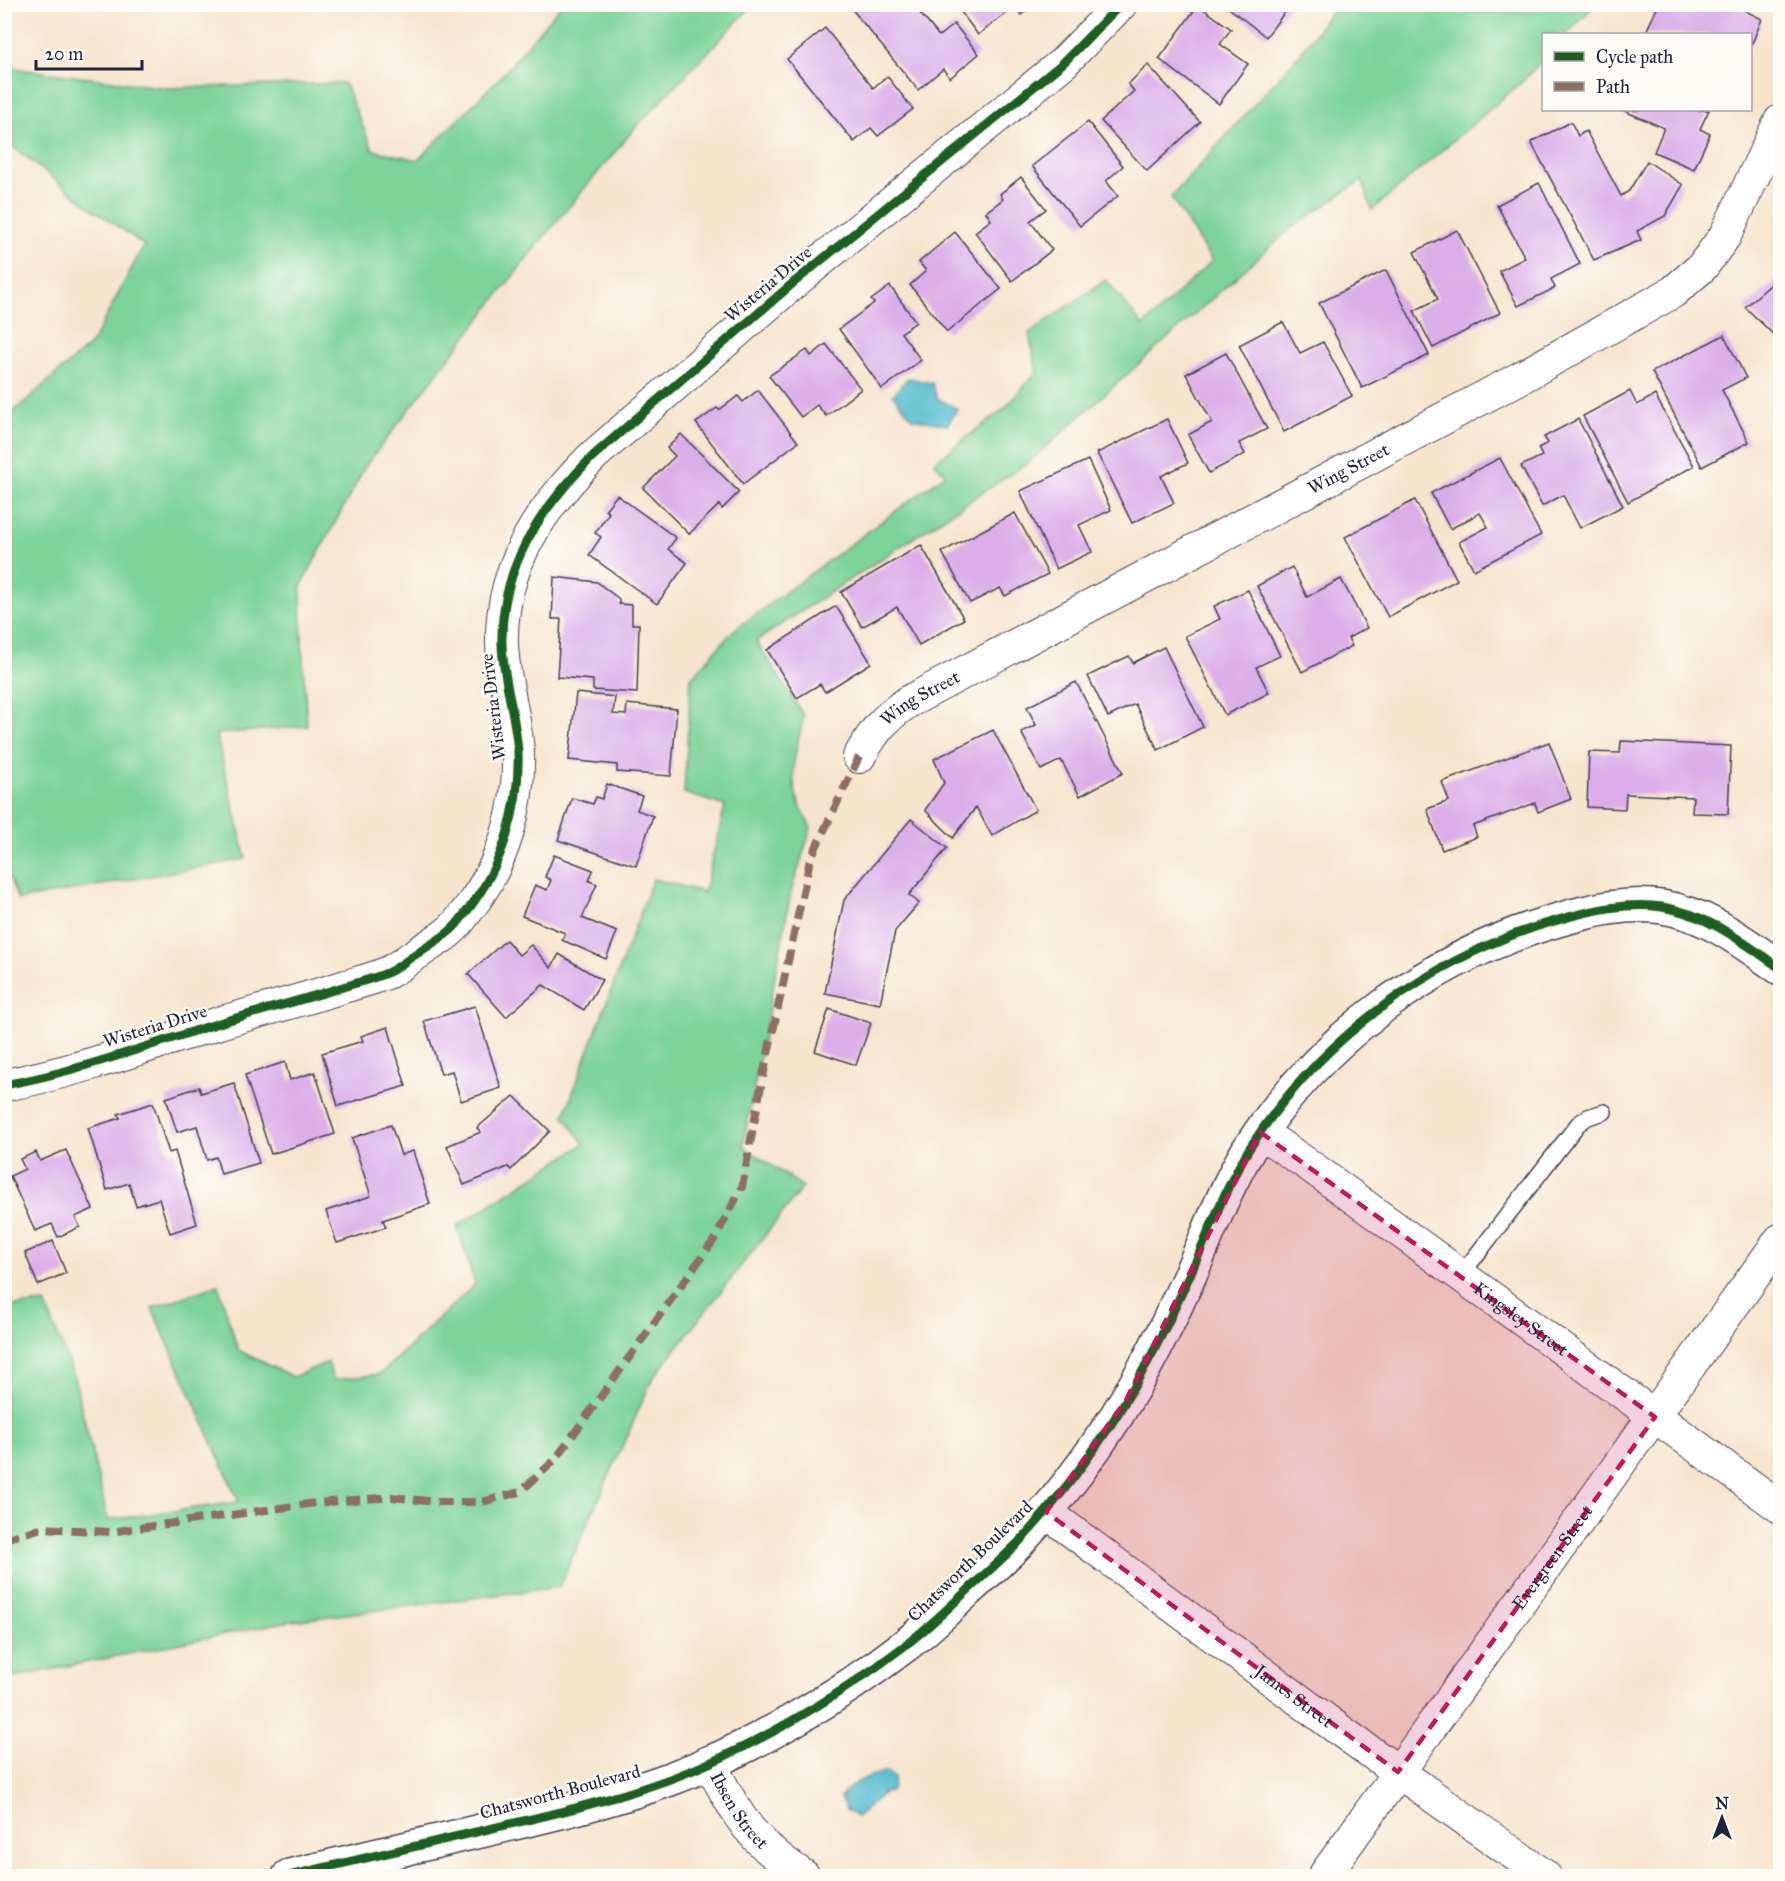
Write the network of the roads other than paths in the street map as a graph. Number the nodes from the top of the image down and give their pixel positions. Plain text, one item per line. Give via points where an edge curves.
1 (1121, 4) edge
2 (1780, 121) edge
3 (859, 757) dead end
4 (1780, 968) edge
5 (4, 1084) edge
6 (1604, 1112) dead end
7 (1260, 1132) junction
8 (1780, 1240) edge
9 (1461, 1275) junction
10 (1655, 1417) junction
11 (1780, 1507) edge
12 (1046, 1512) junction
13 (709, 1762) junction
14 (1398, 1772) junction
15 (289, 1876) edge
16 (804, 1876) edge
17 (1324, 1876) edge
18 (1545, 1876) edge

1 - 5 street, Wisteria Drive via 1063,63 792,284 593,456 548,505 518,559 505,610 502,643 518,753 516,793 507,834 496,867 452,930 389,972 79,1066
2 - 3 street, Wing Street via 1725,236 1702,267 1673,292 1592,339 908,702 875,730
4 - 7 main road, Chatsworth Boulevard via 1719,927 1678,910 1638,906 1595,910 1526,930 1464,956 1409,988 1338,1041
6 - 9 lane via 1578,1124
7 - 9 street, Kingsley Street
7 - 12 main road, Chatsworth Boulevard via 1234,1176 1184,1288 1126,1400
8 - 10 street, Evergreen Street
9 - 10 street, Kingsley Street
10 - 11 street, Kingsley Street
10 - 14 street, Evergreen Street
12 - 13 main road, Chatsworth Boulevard via 904,1647 839,1692
12 - 14 street, James Street
13 - 15 main road, Chatsworth Boulevard via 664,1781 563,1811
13 - 16 street, Ibsen Street via 752,1831
14 - 17 street, Evergreen Street
14 - 18 street, James Street

